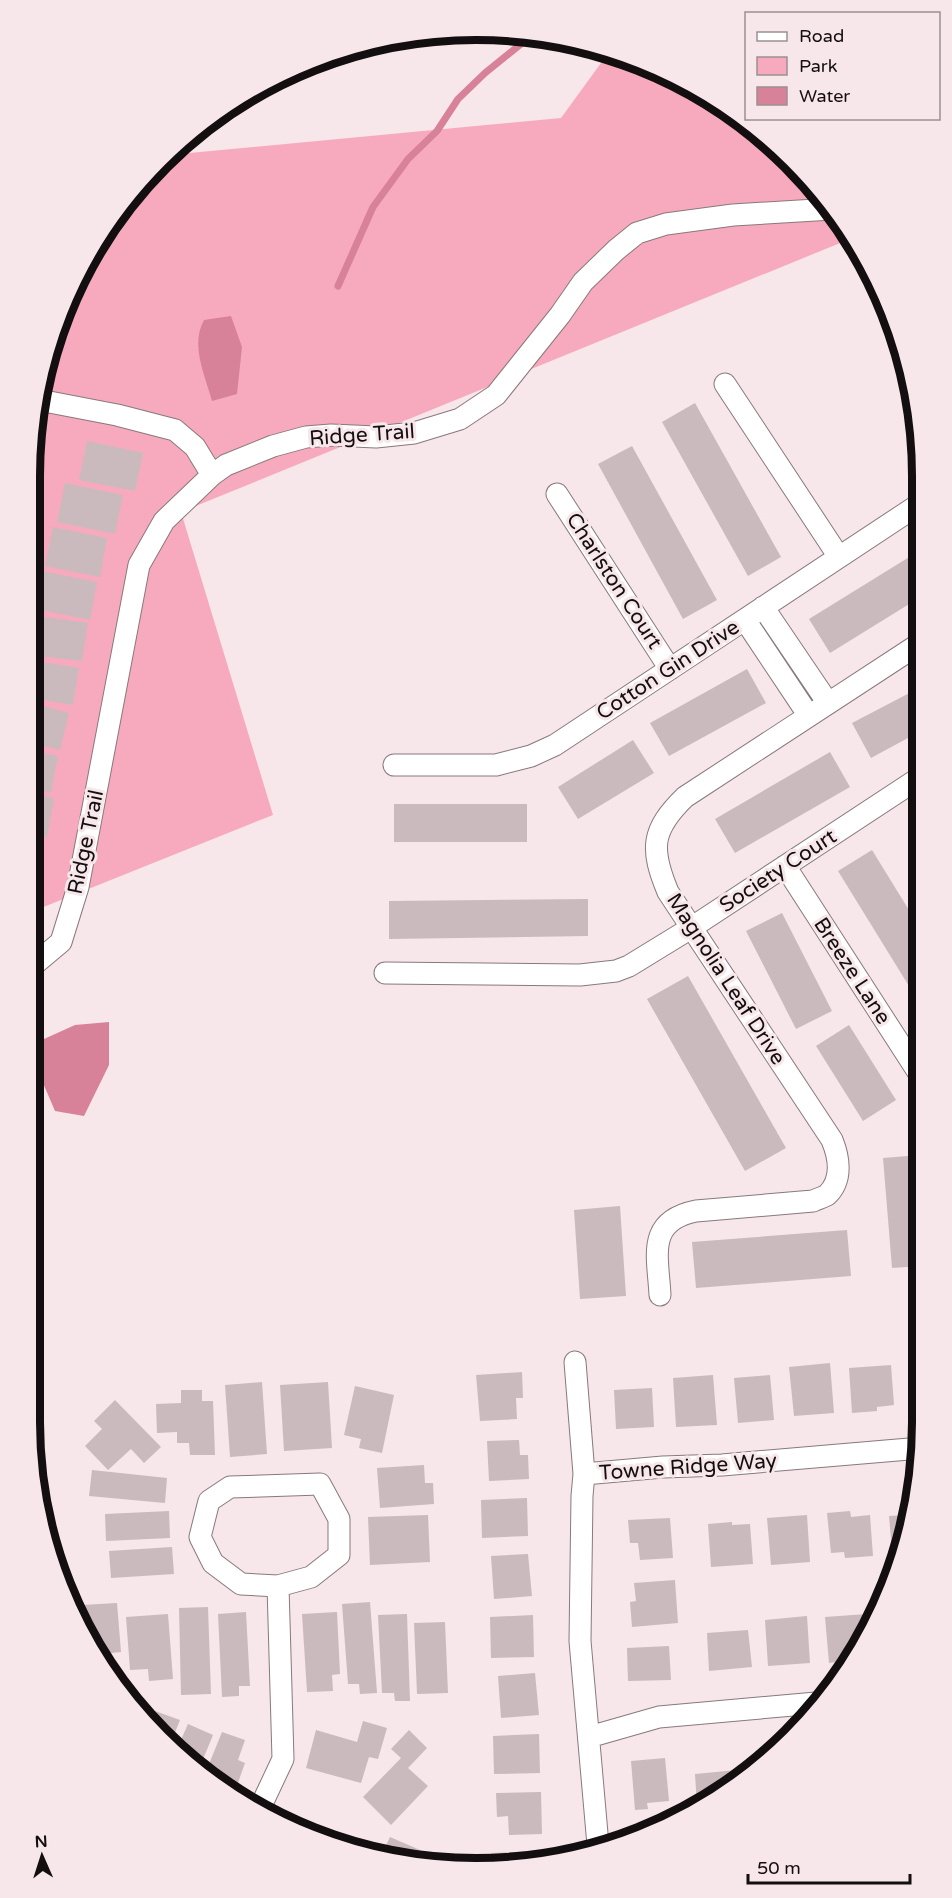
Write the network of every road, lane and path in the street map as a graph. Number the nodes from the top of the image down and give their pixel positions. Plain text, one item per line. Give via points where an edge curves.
1 (821, 210) edge
2 (725, 384) dead end
3 (47, 402) edge
4 (212, 475) junction
5 (557, 494) dead end
6 (912, 509) edge
7 (839, 557) junction
8 (763, 607) junction
9 (745, 620) junction
10 (912, 649) edge
11 (670, 669) junction
12 (828, 703) junction
13 (809, 716) junction
14 (394, 765) dead end
15 (912, 783) edge
16 (785, 866) junction
17 (692, 928) junction
18 (40, 960) edge
19 (385, 973) dead end
20 (912, 1063) edge
21 (660, 1295) dead end
22 (575, 1362) dead end
23 (911, 1449) edge
24 (584, 1474) junction
25 (278, 1586) junction
26 (808, 1704) edge
27 (589, 1737) junction
28 (263, 1802) edge
29 (598, 1840) edge

1 - 4 street, Ridge Trail via 733,215 666,224 637,233 583,282 495,395 460,419 414,433 306,437 246,456
2 - 7 street
3 - 4 street via 176,430 195,447
4 - 18 street, Ridge Trail via 164,521 140,566 78,887 61,942
5 - 11 street, Charlston Court
6 - 7 street, Cotton Gin Drive
7 - 8 street, Cotton Gin Drive
8 - 9 street, Cotton Gin Drive
8 - 12 street
9 - 11 street, Cotton Gin Drive
9 - 13 street
10 - 12 street, Magnolia Leaf Drive
11 - 14 street, Cotton Gin Drive via 555,745 531,756 496,765
12 - 13 street, Magnolia Leaf Drive
13 - 17 street, Magnolia Leaf Drive via 685,797 664,820 656,842 660,873
15 - 16 street, Society Court
16 - 17 street, Society Court
16 - 20 street, Breeze Lane
17 - 19 street, Society Court via 629,966 597,974
17 - 21 street, Magnolia Leaf Drive via 832,1140 838,1156 838,1173 826,1195 813,1201 680,1214 660,1232
22 - 24 street
23 - 24 street, Towne Ridge Way
24 - 27 street, Towne Ridge Way via 580,1641
25 - 25 street via 311,1577 339,1555 339,1519 320,1484 230,1487 210,1501 200,1537 213,1563 241,1584
25 - 28 street via 283,1759
26 - 27 street via 658,1717
27 - 29 street, Towne Ridge Way

